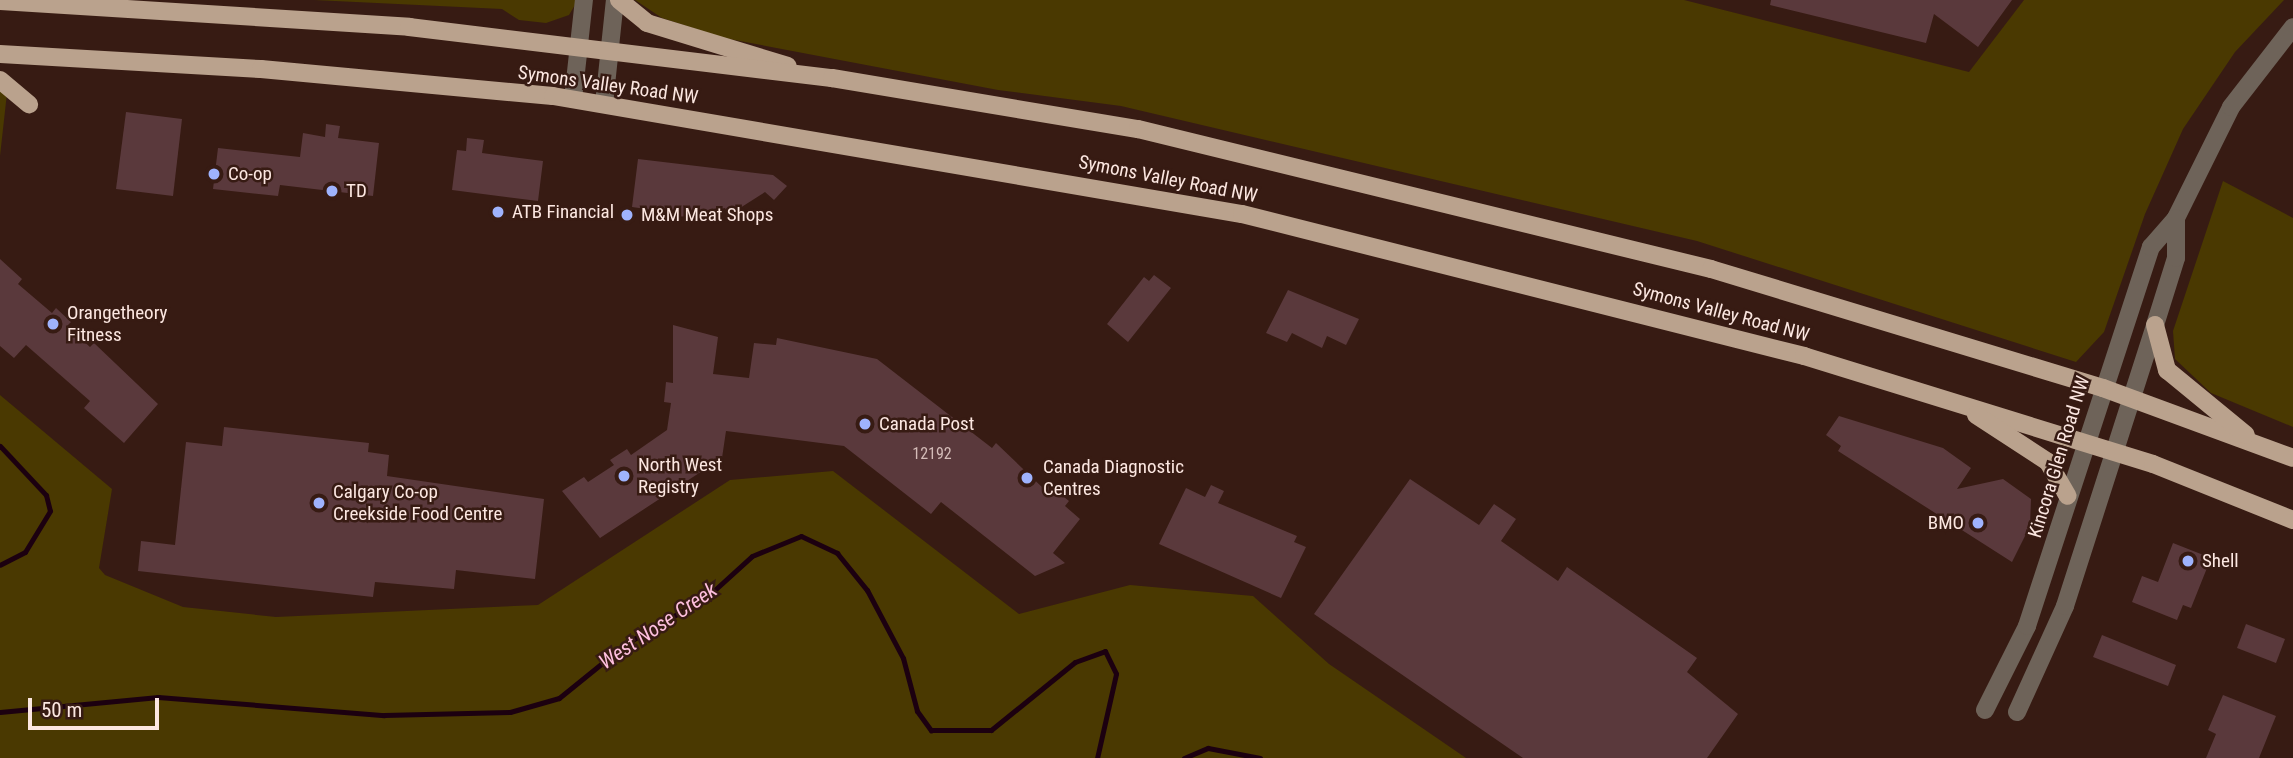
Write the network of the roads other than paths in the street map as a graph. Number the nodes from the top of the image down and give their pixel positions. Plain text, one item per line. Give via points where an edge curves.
1 (583, 0) edge
2 (617, 0) edge
3 (0, 1) edge
4 (2293, 27) edge
5 (580, 51) junction
6 (0, 54) edge
7 (611, 54) junction
8 (832, 78) junction
9 (0, 80) edge
10 (573, 99) junction
11 (29, 104) dead end
12 (604, 104) junction
13 (2176, 218) junction
14 (2155, 325) junction
15 (2103, 388) junction
16 (1939, 395) junction
17 (2131, 398) junction
18 (2086, 442) junction
19 (2263, 447) junction
20 (2114, 452) junction
21 (2293, 458) edge
22 (2068, 496) junction
23 (2293, 520) edge
24 (1985, 710) dead end
25 (2017, 712) dead end

1 - 5 street
2 - 7 street
2 - 8 main road via 647,23
3 - 5 main road, Symons Valley Road NW via 408,26
4 - 13 street, Kincora Glen Road NW via 2231,107
5 - 7 main road, Symons Valley Road NW
5 - 10 street
6 - 10 main road, Symons Valley Road NW via 261,69
7 - 8 main road, Symons Valley Road NW
7 - 12 street
8 - 15 main road, Symons Valley Road NW via 1138,129 1492,211 1711,269
9 - 11 main road
10 - 12 main road, Symons Valley Road NW
12 - 16 main road, Symons Valley Road NW via 1242,214
13 - 14 street, Kincora Glen Road NW via 2176,258
13 - 15 street, Kincora Glen Road NW via 2151,247
14 - 17 street, Kincora Glen Road NW
14 - 19 main road via 2160,358 2174,378
15 - 17 main road, Symons Valley Road NW
15 - 18 street, Kincora Glen Road NW
16 - 18 main road, Symons Valley Road NW
16 - 22 main road via 2018,438 2048,462
17 - 19 main road, Symons Valley Road NW
17 - 20 street, Kincora Glen Road NW
18 - 20 main road, Symons Valley Road NW
18 - 22 street, Kincora Glen Road NW
19 - 21 main road, Symons Valley Road NW
20 - 23 main road, Symons Valley Road NW
20 - 25 street, Kincora Glen Road NW via 2056,628
22 - 24 street, Kincora Glen Road NW via 2027,626

